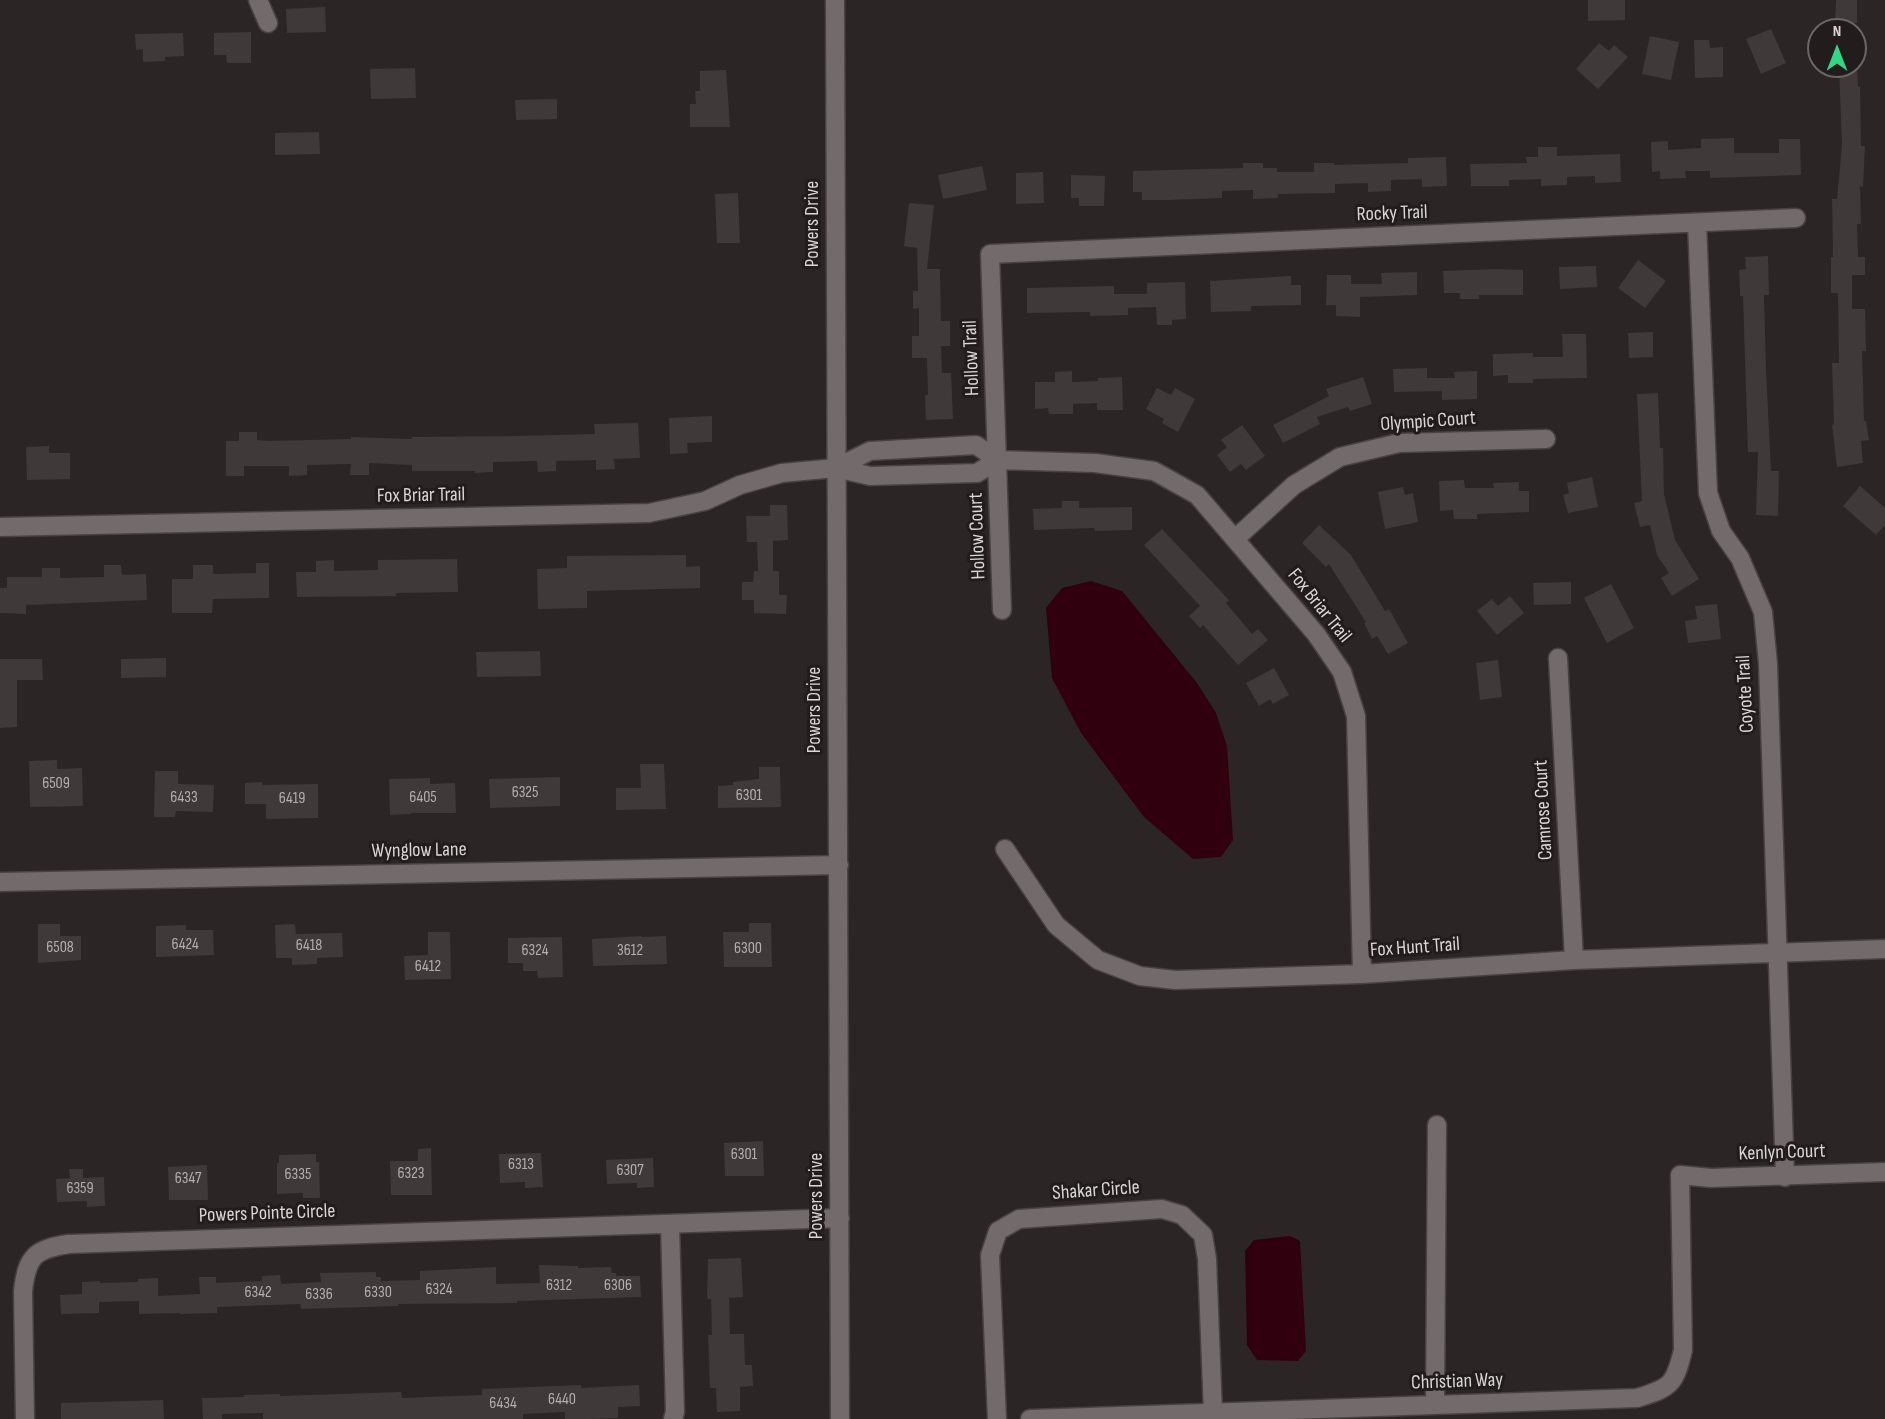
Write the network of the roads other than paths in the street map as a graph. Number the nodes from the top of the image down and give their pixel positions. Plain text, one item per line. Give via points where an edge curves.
1 (258, 0) edge
2 (834, 0) edge
3 (268, 22) dead end
4 (1796, 218) dead end
5 (1697, 224) junction
6 (990, 254) joint
7 (1546, 439) dead end
8 (998, 460) junction
9 (836, 468) junction
10 (0, 527) edge
11 (1235, 539) junction
12 (1002, 610) dead end
13 (1558, 658) dead end
14 (1005, 849) dead end
15 (839, 865) junction
16 (0, 882) edge
17 (1885, 949) edge
18 (1779, 953) junction
19 (1574, 960) junction
20 (1362, 974) junction
21 (1437, 1125) dead end
22 (1885, 1172) edge
23 (1680, 1175) joint
24 (1785, 1177) junction
25 (840, 1218) junction
26 (670, 1224) junction
27 (1435, 1405) junction
28 (1213, 1413) junction
29 (26, 1419) edge
30 (674, 1419) edge
31 (840, 1419) edge
32 (997, 1419) edge
33 (1030, 1419) edge

1 - 3 street
2 - 9 street, Powers Drive
4 - 5 street, Rocky Trail
5 - 6 street, Rocky Trail
5 - 18 street, Coyote Trail via 1708,493 1721,531 1740,558 1763,612
6 - 8 street, Hollow Trail
7 - 11 street, Olympic Court via 1399,443 1340,457 1293,485
8 - 9 street, Fox Briar Trail via 977,473 870,476
8 - 9 street, Fox Briar Trail via 976,446 870,450
8 - 11 street, Fox Briar Trail via 1095,463 1154,471 1197,495
8 - 12 street, Hollow Court
9 - 10 street, Fox Briar Trail via 782,473 740,485 705,501 649,513
9 - 15 street, Powers Drive
11 - 20 street, Fox Briar Trail via 1316,634 1342,672 1356,716
13 - 19 street, Camrose Court
14 - 20 street, Fox Hunt Trail via 1056,925 1098,960 1140,976 1175,980
15 - 16 street, Wynglow Lane
15 - 25 street, Powers Drive
17 - 18 street, Fox Hunt Trail
18 - 19 street, Fox Hunt Trail
18 - 24 street, Coyote Trail
19 - 20 street, Fox Hunt Trail
21 - 27 street
22 - 24 street, Kenlyn Court
23 - 24 street, Kenlyn Court
23 - 27 street, Christian Way via 1683,1350 1678,1374 1667,1386 1637,1398
25 - 26 street, Powers Pointe Circle
25 - 31 street, Powers Drive
26 - 29 street, Powers Pointe Circle via 50,1247 35,1255 25,1271
26 - 30 street
27 - 28 street, Christian Way
28 - 32 street, Shakar Circle via 1203,1235 1182,1215 1162,1209 1019,1219 998,1231 990,1255
28 - 33 street, Christian Way

